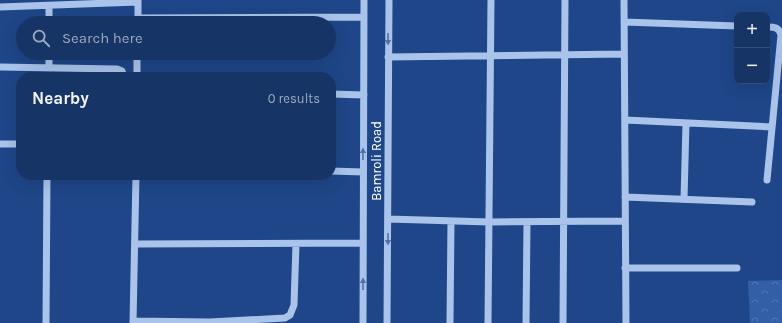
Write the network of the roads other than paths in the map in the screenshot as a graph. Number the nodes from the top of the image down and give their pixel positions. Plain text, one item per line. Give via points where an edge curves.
1 (364, 0) edge
2 (388, 0) edge
3 (491, 0) edge
4 (565, 0) edge
5 (624, 0) edge
6 (138, 1) edge
7 (101, 2) edge
8 (29, 3) edge
9 (49, 6) junction
10 (0, 7) edge
11 (49, 16) edge
12 (138, 16) edge
13 (336, 17) edge
14 (364, 17) junction
15 (624, 22) junction
16 (734, 26) edge
17 (770, 27) edge
18 (624, 54) junction
19 (564, 55) junction
20 (490, 56) junction
21 (388, 57) junction
22 (49, 60) edge
23 (137, 60) edge
24 (0, 67) edge
25 (49, 67) junction
26 (122, 72) edge
27 (137, 72) edge
28 (336, 94) edge
29 (364, 95) junction
30 (625, 120) junction
31 (686, 123) junction
32 (772, 127) junction
33 (0, 144) edge
34 (16, 144) edge
35 (336, 171) edge
36 (363, 172) junction
37 (48, 180) edge
38 (136, 180) edge
39 (767, 180) dead end
40 (625, 197) junction
41 (684, 200) junction
42 (752, 202) dead end
43 (388, 218) junction
44 (451, 221) junction
45 (489, 222) junction
46 (625, 222) junction
47 (527, 223) junction
48 (564, 223) junction
49 (363, 243) junction
50 (135, 244) junction
51 (296, 244) junction
52 (625, 268) junction
53 (737, 268) dead end
54 (134, 322) edge
55 (210, 322) edge
56 (46, 323) edge
57 (363, 323) edge
58 (387, 323) edge
59 (450, 323) edge
60 (488, 323) edge
61 (526, 323) edge
62 (563, 323) edge
63 (626, 323) edge

1 - 14 street
2 -> 21 street, Bamroli Road
3 - 20 street
4 - 19 street
5 - 15 street
6 - 7 street
6 - 12 street
7 - 9 street
8 - 9 street
8 - 10 street
9 - 11 street
13 - 14 street
14 - 29 street
15 - 16 street
15 - 18 street
17 - 32 street via 780,30 781,34
18 - 19 street
18 - 30 street
19 - 20 street
19 - 48 street
20 - 21 street
20 - 45 street
21 - 43 street, Bamroli Road
22 - 25 street
23 - 27 street
24 - 25 street
25 - 26 street via 117,68
28 - 29 street
36 -> 29 street
30 - 31 street
30 - 40 street
31 - 32 street
31 - 41 street
32 - 39 street
33 - 34 street
35 - 36 street
36 - 49 street
37 - 56 street
38 - 50 street
40 - 41 street
40 - 46 street
41 - 42 street
43 - 44 street
43 -> 58 street, Bamroli Road
44 - 45 street
44 - 59 street
45 - 47 street
45 - 60 street
46 - 48 street
46 - 52 street
47 - 48 street
47 - 61 street
48 - 62 street
49 - 51 street
57 -> 49 street
50 - 51 street
50 - 54 street
51 - 55 street via 294,305 290,315 280,319
52 - 53 street
52 - 63 street
54 - 55 street

